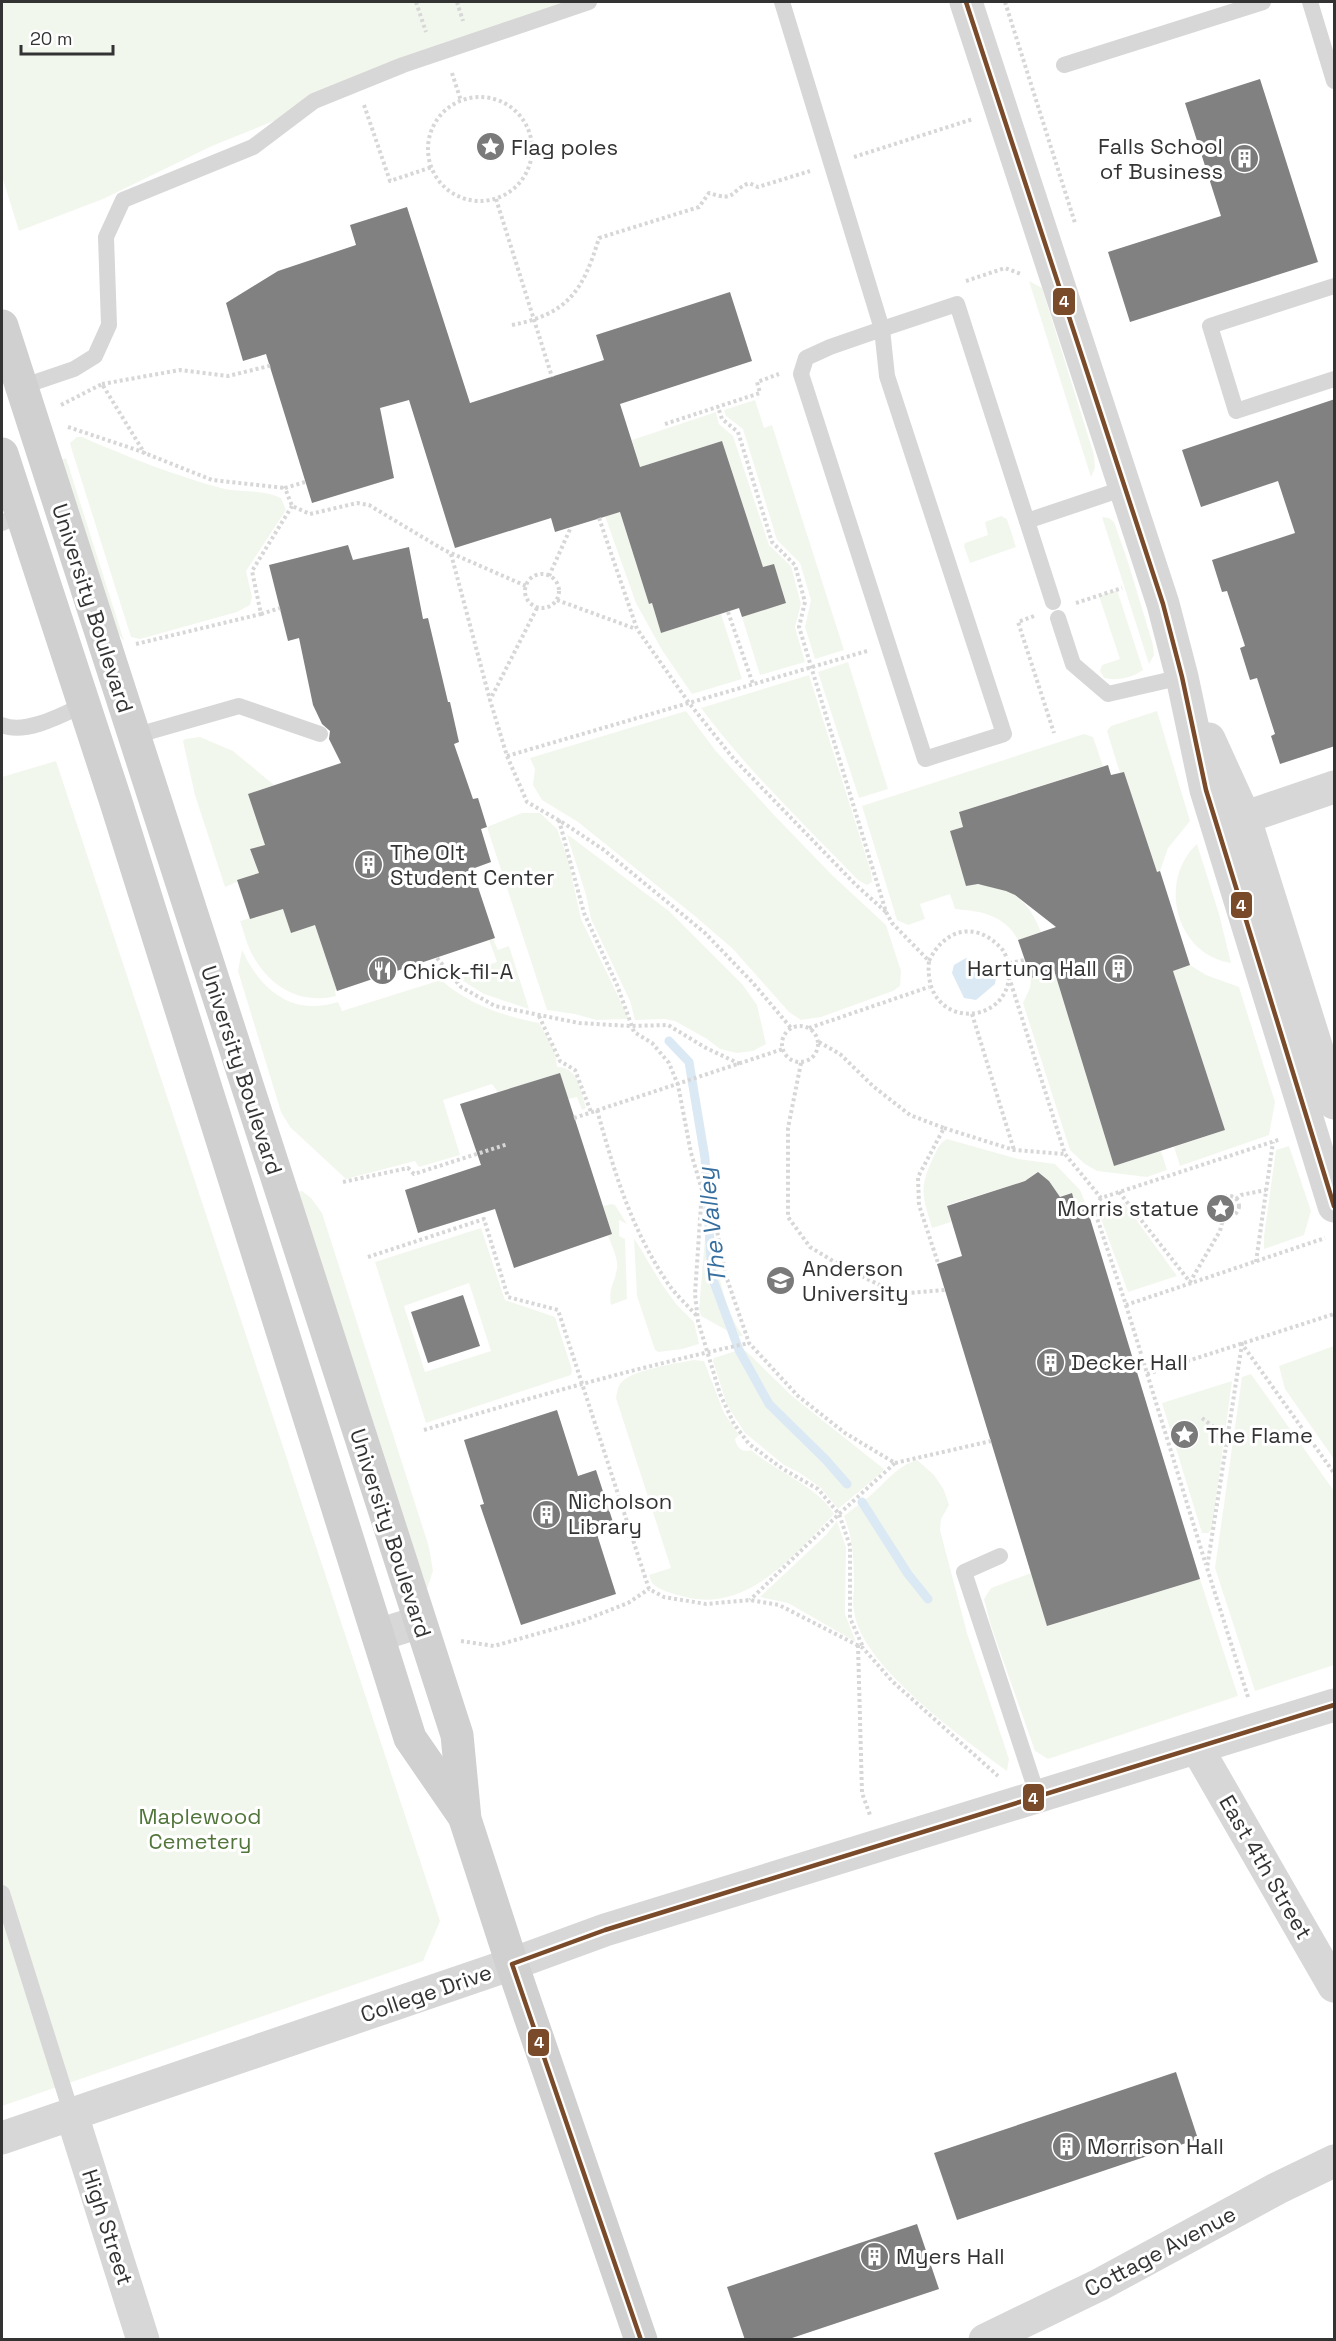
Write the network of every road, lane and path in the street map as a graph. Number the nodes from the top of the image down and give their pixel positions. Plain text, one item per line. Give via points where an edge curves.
1 (416, 2) edge
2 (589, 2) edge
3 (782, 2) edge
4 (966, 2) edge
5 (1005, 2) edge
6 (1263, 2) edge
7 (1310, 2) edge
8 (433, 55) junction
9 (1064, 65) dead end
10 (1335, 81) edge
11 (362, 101) dead end
12 (975, 118) dead end
13 (831, 164) junction
14 (432, 167) junction
15 (496, 199) junction
16 (1078, 234) dead end
17 (1335, 286) edge
18 (535, 321) junction
19 (512, 325) dead end
20 (2, 326) edge
21 (882, 329) junction
22 (273, 366) dead end
23 (781, 369) dead end
24 (552, 376) dead end
25 (1335, 379) edge
26 (102, 384) junction
27 (21, 387) junction
28 (718, 407) junction
29 (54, 409) dead end
30 (58, 423) dead end
31 (665, 424) dead end
32 (2, 454) edge
33 (146, 454) junction
34 (305, 482) dead end
35 (285, 488) junction
36 (1125, 488) junction
37 (292, 506) junction
38 (599, 518) dead end
39 (11, 519) edge
40 (1027, 521) junction
41 (571, 527) dead end
42 (451, 553) junction
43 (549, 576) junction
44 (526, 586) junction
45 (1122, 588) dead end
46 (557, 600) junction
47 (280, 608) dead end
48 (537, 608) junction
49 (1060, 609) junction
50 (728, 612) dead end
51 (261, 614) junction
52 (1038, 615) dead end
53 (637, 629) junction
54 (131, 645) dead end
55 (888, 645) junction
56 (810, 668) junction
57 (1182, 677) junction
58 (753, 684) junction
59 (120, 691) junction
60 (490, 700) junction
61 (689, 703) junction
62 (83, 705) junction
63 (2, 725) edge
64 (1054, 733) dead end
65 (320, 734) dead end
66 (134, 736) junction
67 (507, 756) junction
68 (1335, 787) edge
69 (1206, 790) junction
70 (1246, 816) junction
71 (559, 820) junction
72 (886, 912) junction
73 (437, 958) dead end
74 (1025, 960) dead end
75 (929, 961) junction
76 (1008, 963) junction
77 (1009, 977) junction
78 (930, 987) junction
79 (972, 1014) junction
80 (539, 1015) junction
81 (633, 1026) junction
82 (791, 1028) junction
83 (809, 1028) junction
84 (819, 1042) junction
85 (783, 1049) junction
86 (1314, 1050) edge
87 (801, 1062) junction
88 (740, 1064) junction
89 (678, 1084) junction
90 (1335, 1103) edge
91 (597, 1110) junction
92 (591, 1112) junction
93 (574, 1118) dead end
94 (944, 1128) junction
95 (1283, 1139) dead end
96 (1273, 1142) junction
97 (508, 1144) dead end
98 (1014, 1150) junction
99 (1065, 1154) junction
100 (343, 1182) dead end
101 (1266, 1190) junction
102 (703, 1191) junction
103 (1118, 1192) junction
104 (1101, 1198) junction
105 (1236, 1199) junction
106 (1335, 1206) edge
107 (1224, 1214) junction
108 (1325, 1238) dead end
109 (368, 1257) dead end
110 (1256, 1262) junction
111 (938, 1263) dead end
112 (945, 1290) dead end
113 (1126, 1305) junction
114 (1335, 1314) edge
115 (697, 1316) junction
116 (749, 1342) junction
117 (1242, 1344) junction
118 (707, 1352) junction
119 (1147, 1374) junction
120 (582, 1384) junction
121 (1202, 1418) dead end
122 (424, 1430) dead end
123 (1228, 1432) junction
124 (991, 1441) dead end
125 (896, 1463) junction
126 (1335, 1473) edge
127 (838, 1514) junction
128 (1000, 1556) dead end
129 (1207, 1568) junction
130 (649, 1589) junction
131 (750, 1600) junction
132 (420, 1622) junction
133 (378, 1635) junction
134 (455, 1640) dead end
135 (858, 1646) junction
136 (863, 1648) junction
137 (1248, 1697) dead end
138 (1335, 1705) edge
139 (1197, 1748) junction
140 (999, 1777) dead end
141 (1038, 1797) junction
142 (465, 1819) junction
143 (871, 1819) dead end
144 (2, 1893) edge
145 (2, 1947) edge
146 (19, 1947) junction
147 (512, 1964) junction
148 (1335, 1986) edge
149 (72, 2115) junction
150 (2, 2138) edge
151 (1335, 2161) edge
152 (143, 2340) edge
153 (641, 2340) edge
154 (985, 2340) edge

1 - 8 path
2 - 8 lane
3 - 13 lane
4 - 36 street
5 - 16 path
6 - 9 lane
7 - 10 lane
8 - 27 lane via 314,101 253,147 123,200 106,237 109,326 95,356 74,369
11 - 14 path via 390,181
12 - 13 path
13 - 18 path via 758,187 749,183 724,198 709,194 699,207 599,238 590,269 574,295
13 - 21 lane
14 - 15 path via 447,189 462,198 477,202
14 - 15 path via 429,141 446,110 478,97 512,108 524,120 532,153 529,169 520,183
15 - 18 path
17 - 25 lane via 1210,326 1236,411
18 - 19 path
18 - 24 path
20 - 27 main road, University Boulevard
21 - 40 lane via 957,304
21 - 55 lane via 806,358 801,374
21 - 55 lane via 887,376 1004,734 925,759
22 - 26 path via 228,376 180,370
23 - 28 path via 781,373 757,382 760,393
26 - 29 path
26 - 33 path
27 - 59 main road, University Boulevard
28 - 31 path
28 - 56 path via 722,419 738,432 772,542 795,565 806,602 799,627
30 - 33 path
32 - 39 main road, University Boulevard
33 - 35 path via 212,480
34 - 35 path
35 - 37 path
36 - 40 lane
36 - 57 street
37 - 42 path via 310,514 357,503 369,505
37 - 51 path via 252,571
38 - 53 path
39 - 62 main road, University Boulevard
40 - 49 lane
41 - 43 path
42 - 44 path
42 - 60 path
43 - 44 path via 533,577
43 - 46 path via 559,589
44 - 48 path via 526,596
45 - 49 path
46 - 48 path via 548,607
46 - 53 path
47 - 51 path
48 - 60 path
49 - 57 lane via 1073,664 1108,694
50 - 58 path
51 - 54 path
52 - 64 path via 1018,622
53 - 61 path
55 - 56 path
56 - 58 path
56 - 72 path
57 - 69 street
57 - 70 street
58 - 61 path
59 - 62 street
59 - 66 main road, University Boulevard
60 - 67 path
61 - 67 path
61 - 72 path via 733,758
62 - 63 lane via 43,723 10,728
62 - 133 main road, University Boulevard
65 - 66 lane via 239,705
66 - 132 main road, University Boulevard
67 - 71 path via 527,802
68 - 70 street
69 - 70 lane via 1237,816
69 - 86 street
70 - 86 street
71 - 81 path via 584,913
71 - 82 path via 604,850 705,933
72 - 75 path
73 - 80 path via 461,987 478,997 495,1006
74 - 76 path
75 - 76 path via 943,940 967,931 993,939
75 - 78 path
76 - 77 path
77 - 79 path via 1006,991 997,1002
77 - 99 path
78 - 79 path via 946,1007
78 - 83 path
79 - 98 path
80 - 81 path via 579,1023
80 - 92 path via 560,1061 575,1070
81 - 88 path via 668,1025
81 - 89 path via 634,1032 652,1043 669,1063
82 - 83 path
82 - 85 path via 783,1037
83 - 84 path
84 - 87 path via 816,1054
84 - 94 path via 840,1054 910,1115
85 - 87 path via 790,1059
85 - 88 path
86 - 90 street
86 - 106 street
87 - 112 path via 788,1128 788,1218 810,1247 898,1294
88 - 89 path
89 - 91 path
89 - 102 path via 691,1153
91 - 92 path
91 - 115 path via 620,1189 641,1239 670,1287
92 - 93 path
94 - 98 path
94 - 111 path via 918,1177 919,1205
95 - 96 path
96 - 101 path
96 - 103 path
97 - 100 path via 414,1174 408,1168
98 - 99 path
99 - 104 path
101 - 105 path
101 - 110 path
102 - 115 path via 695,1294
102 - 116 path via 713,1211 726,1276
103 - 104 path
103 - 107 path via 1190,1282 1220,1231
104 - 113 path via 1094,1209
105 - 107 path via 1237,1211 1230,1216
105 - 107 path via 1227,1196 1221,1200 1220,1210
108 - 110 path
109 - 120 path via 484,1219 508,1296 558,1310
110 - 113 path
113 - 119 path
114 - 117 path
115 - 118 path
116 - 118 path
116 - 125 path via 798,1396 845,1433
117 - 119 path
117 - 123 path
117 - 126 path
118 - 120 path
118 - 127 path via 720,1394 749,1444 818,1489
119 - 129 path
120 - 122 path
120 - 130 path
121 - 123 path via 1219,1431
123 - 129 path
124 - 125 path
125 - 127 path
127 - 131 path
127 - 136 path via 850,1546 850,1618
128 - 141 lane via 964,1572
129 - 137 path
130 - 131 path via 664,1597 706,1604
130 - 134 path via 628,1603 582,1621 494,1646
131 - 135 path via 779,1605
132 - 133 street
132 - 142 main road, University Boulevard via 457,1735
133 - 142 main road, University Boulevard via 410,1738
135 - 136 path
135 - 143 path via 862,1792
136 - 140 path via 892,1681
138 - 139 street, College Drive
139 - 141 street, College Drive
139 - 148 street, East 4th Street
141 - 147 street, College Drive via 605,1930
142 - 147 main road, University Boulevard
144 - 146 lane
145 - 146 lane
146 - 149 lane
147 - 149 street, College Drive
147 - 153 main road, University Boulevard
149 - 150 street, College Drive
149 - 152 street, High Street
151 - 154 street, Cottage Avenue

